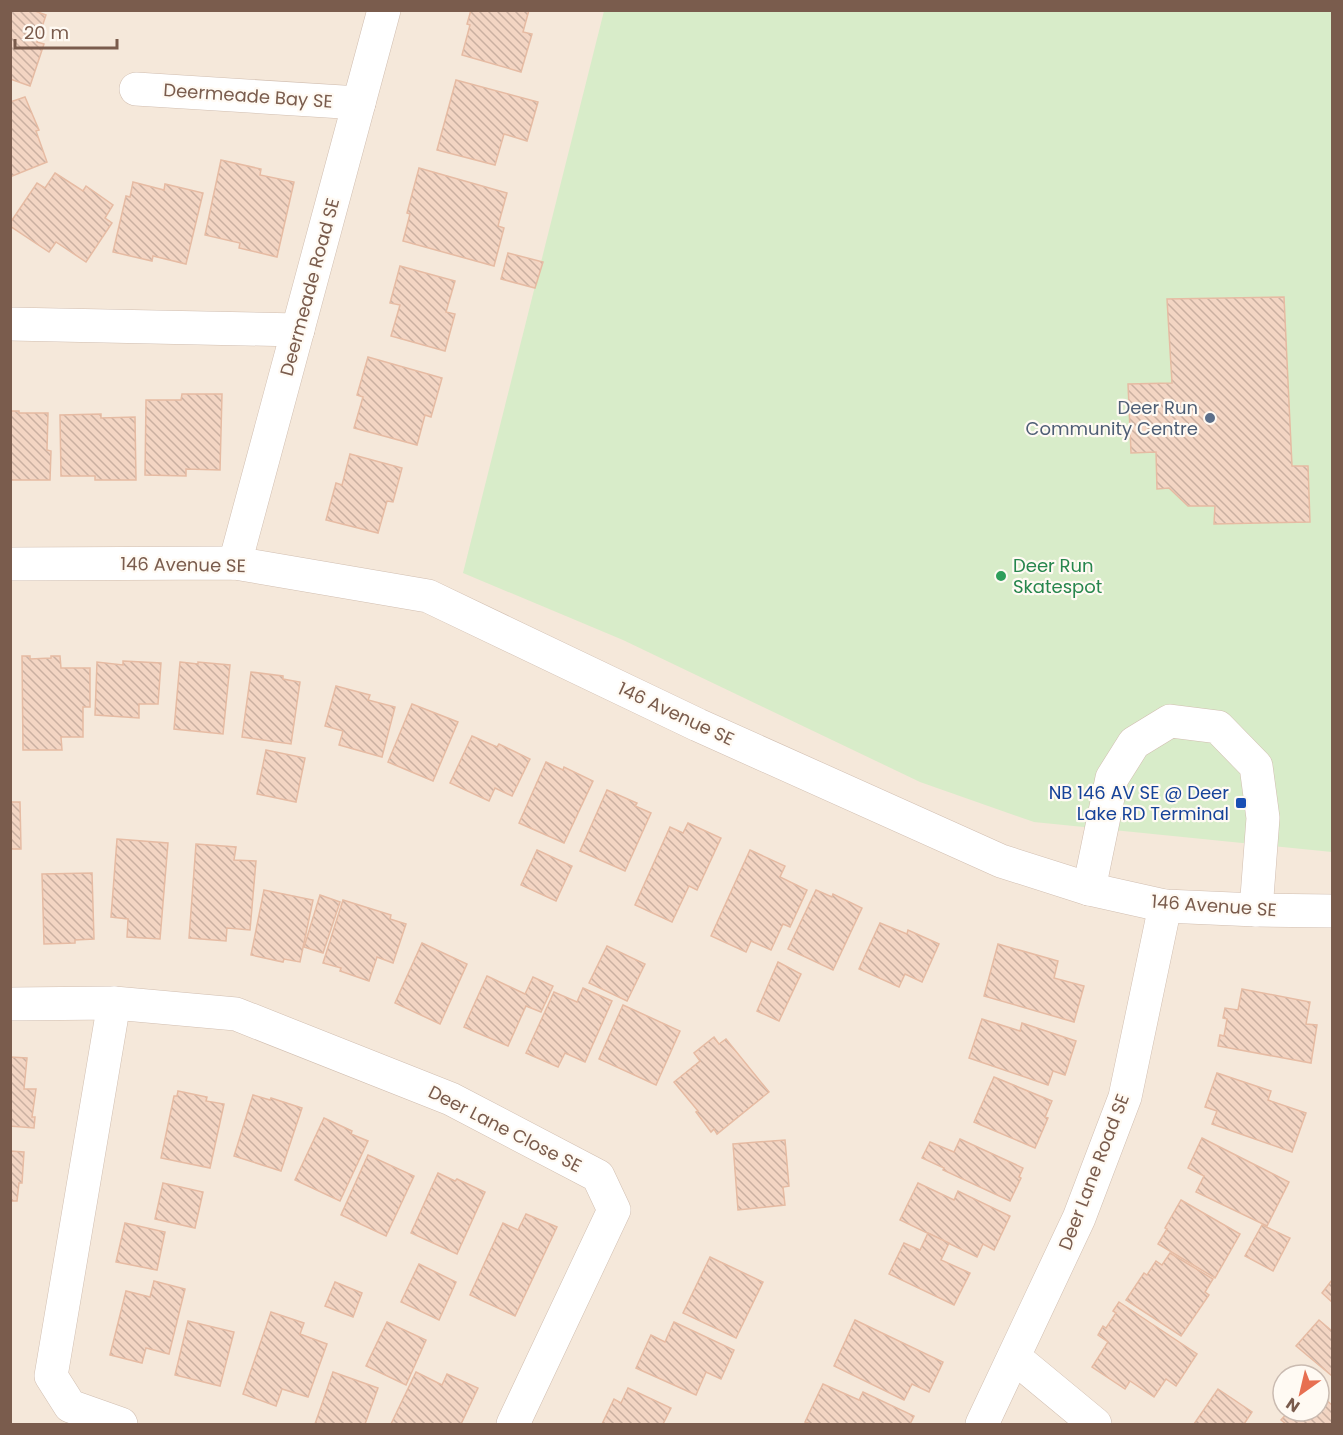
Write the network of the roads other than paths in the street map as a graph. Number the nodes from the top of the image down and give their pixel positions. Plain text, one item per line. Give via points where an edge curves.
1 (384, 10) edge
2 (136, 89) dead end
3 (359, 103) junction
4 (10, 324) edge
5 (298, 330) junction
6 (235, 563) junction
7 (10, 564) edge
8 (1089, 890) junction
9 (1165, 906) junction
10 (1256, 910) junction
11 (1332, 911) edge
12 (114, 1003) junction
13 (10, 1004) edge
14 (1014, 1357) junction
15 (121, 1425) edge
16 (513, 1425) edge
17 (981, 1425) edge
18 (1095, 1425) edge

1 - 3 street, Deermeade Road SE
2 - 3 street, Deermeade Bay SE
3 - 5 street, Deermeade Road SE
4 - 5 street
5 - 6 street, Deermeade Road SE
6 - 7 street, 146 Avenue SE
6 - 8 street, 146 Avenue SE via 429,596 698,725 1001,861
8 - 9 street, 146 Avenue SE
8 - 10 street via 1112,778 1134,743 1170,721 1218,727 1256,766 1263,818
9 - 10 street, 146 Avenue SE
9 - 14 street, Deer Lane Road SE via 1125,1097 1079,1218
10 - 11 street, 146 Avenue SE
12 - 13 street, Deer Lane Close SE
12 - 15 street via 51,1376 70,1406
12 - 16 street, Deer Lane Close SE via 236,1014 451,1099 598,1176 615,1210
14 - 17 street, Deer Lane Road SE
14 - 18 street

